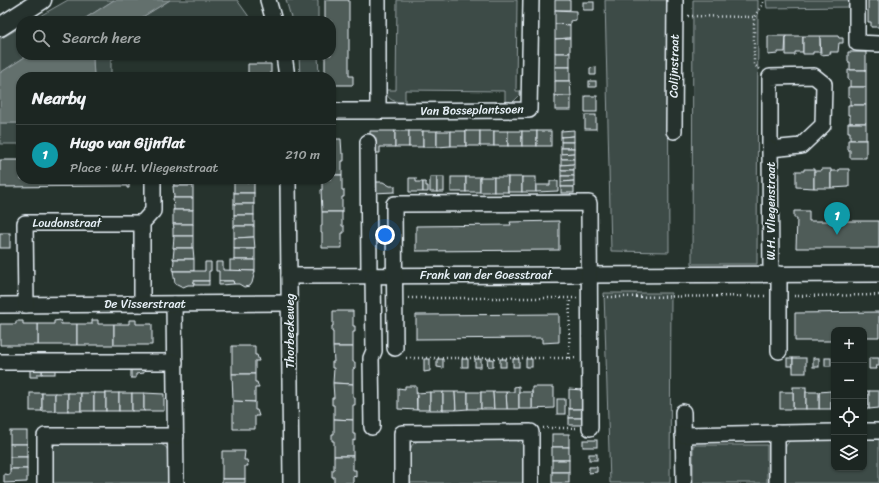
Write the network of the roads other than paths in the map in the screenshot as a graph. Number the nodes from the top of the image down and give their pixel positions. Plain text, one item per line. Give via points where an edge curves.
1 (42, 0) edge
2 (268, 0) edge
3 (378, 0) edge
4 (531, 0) edge
5 (675, 0) edge
6 (857, 0) edge
7 (17, 16) edge
8 (273, 16) edge
9 (16, 17) edge
10 (0, 27) edge
11 (879, 44) edge
12 (285, 60) edge
13 (286, 72) edge
14 (336, 111) edge
15 (378, 111) junction
16 (674, 131) dead end
17 (368, 142) dead end
18 (770, 149) junction
19 (153, 184) edge
20 (288, 184) edge
21 (142, 223) junction
22 (775, 274) junction
23 (879, 274) edge
24 (590, 275) junction
25 (682, 275) joint
26 (289, 276) junction
27 (371, 276) junction
28 (394, 276) junction
29 (289, 303) junction
30 (142, 304) junction
31 (174, 304) junction
32 (0, 305) edge
33 (26, 305) junction
34 (778, 351) dead end
35 (399, 353) road end
36 (0, 362) edge
37 (175, 362) junction
38 (683, 412) dead end
39 (372, 427) dead end
40 (590, 428) road end
41 (867, 431) edge
42 (879, 431) edge
43 (831, 432) edge
44 (776, 433) junction
45 (683, 435) junction
46 (176, 436) junction
47 (45, 483) edge
48 (176, 483) edge
49 (291, 483) edge
50 (402, 483) edge
51 (531, 483) edge
52 (684, 483) edge
53 (777, 483) edge

1 - 7 main road
2 - 8 street
3 - 15 street
4 - 15 street, Van Bosseplantsoen via 530,110
5 - 16 street, Colijnstraat
6 - 11 street via 857,43
9 - 10 main road
12 - 13 street
14 - 15 street, Van Bosseplantsoen
17 - 27 street
18 - 18 street, W.H. Vliegenstraat via 801,146 823,125 824,84 814,76 770,77
18 - 22 street, W.H. Vliegenstraat
19 - 21 street via 152,211
20 - 26 street, Thorbeckeweg
21 - 30 street
21 - 33 street, Loudonstraat via 25,223
22 - 23 street, W.H. Vliegenstraat
22 - 25 street, W.H. Vliegenstraat
22 - 34 street via 778,296
24 - 25 street, Frank van der Goesstraat
24 - 28 street, Frank van der Goesstraat
24 - 28 street via 589,203 582,203 394,204
24 - 40 street
26 - 27 street, Frank van der Goesstraat
26 - 29 street, Thorbeckeweg
27 - 28 street, Frank van der Goesstraat
27 - 39 street via 374,351 371,358
28 - 35 street
29 - 31 street, De Visserstraat
29 - 49 street, Thorbeckeweg
30 - 31 street, De Visserstraat
30 - 33 street, De Visserstraat
31 - 37 street
32 - 33 street, De Visserstraat
36 - 37 street
37 - 46 street
38 - 45 street
41 - 42 street
43 - 44 street
44 - 45 street
44 - 53 street
45 - 52 street
46 - 47 street via 45,436
46 - 48 street
50 - 51 street via 402,433 531,432

